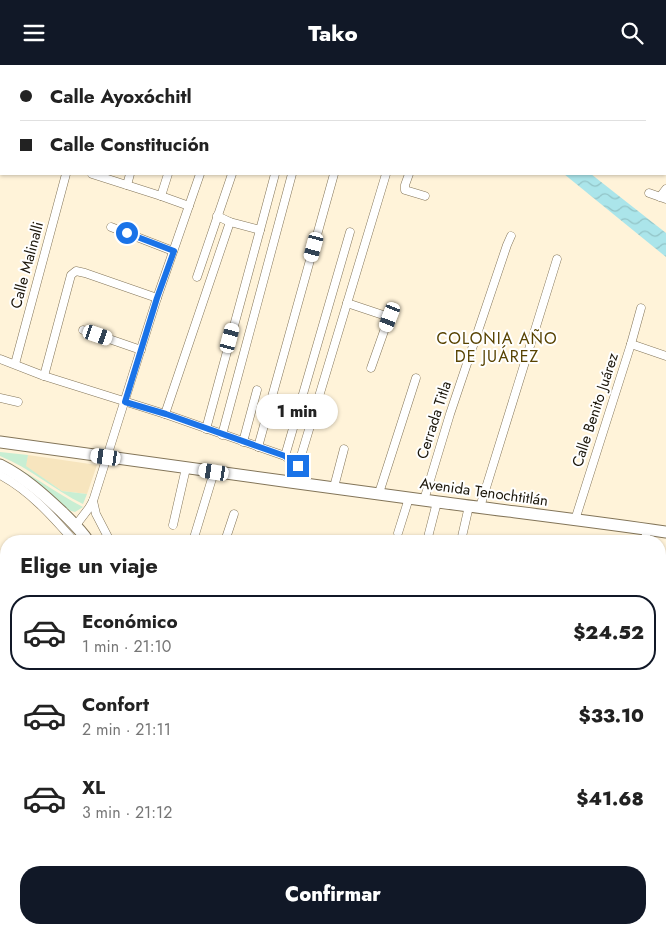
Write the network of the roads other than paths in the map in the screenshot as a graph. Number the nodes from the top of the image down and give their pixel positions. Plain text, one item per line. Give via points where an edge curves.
1 (66, 175) edge
2 (95, 175) edge
3 (130, 175) edge
4 (168, 175) edge
5 (200, 175) edge
6 (232, 175) edge
7 (275, 175) edge
8 (292, 175) edge
9 (334, 175) edge
10 (386, 175) edge
11 (409, 175) edge
12 (127, 185) junction
13 (666, 189) edge
14 (649, 193) dead end
15 (161, 196) junction
16 (425, 196) dead end
17 (663, 198) edge
18 (190, 206) junction
19 (217, 216) junction
20 (230, 222) junction
21 (111, 227) dead end
22 (260, 230) junction
23 (350, 232) dead end
24 (511, 236) dead end
25 (174, 251) junction
26 (557, 259) dead end
27 (197, 277) dead end
28 (157, 298) junction
29 (347, 303) junction
30 (641, 308) dead end
31 (83, 330) dead end
32 (631, 344) junction
33 (141, 350) junction
34 (666, 356) edge
35 (0, 359) edge
36 (15, 364) junction
37 (370, 367) dead end
38 (44, 376) junction
39 (416, 378) dead end
40 (257, 390) dead end
41 (0, 398) edge
42 (18, 402) dead end
43 (125, 402) junction
44 (166, 414) junction
45 (206, 429) junction
46 (222, 435) junction
47 (0, 442) edge
48 (243, 442) junction
49 (258, 447) junction
50 (344, 449) dead end
51 (285, 456) junction
52 (106, 457) junction
53 (0, 465) edge
54 (298, 466) junction
55 (186, 468) junction
56 (214, 472) junction
57 (0, 475) edge
58 (298, 482) junction
59 (334, 487) junction
60 (378, 493) junction
61 (409, 498) junction
62 (424, 500) junction
63 (93, 501) junction
64 (438, 502) junction
65 (474, 507) junction
66 (234, 514) dead end
67 (67, 517) junction
68 (575, 520) junction
69 (76, 525) junction
70 (173, 525) dead end
71 (646, 529) junction
72 (666, 532) edge
73 (398, 533) dead end
74 (69, 535) edge
75 (75, 535) edge
76 (84, 535) edge
77 (107, 535) edge
78 (195, 535) edge
79 (227, 535) edge
80 (428, 535) edge
81 (463, 535) edge
82 (646, 535) edge

1 - 36 street, Calle Malinalli
2 - 12 street
3 - 12 street
4 - 15 street
5 - 18 street
6 - 19 street
7 - 22 street
8 - 46 street
9 - 49 street
10 - 29 street
11 - 16 street via 406,190
12 - 15 street
13 - 17 street
14 - 17 street
15 - 18 street
18 - 25 street
19 - 20 street
19 - 27 street
20 - 22 street
20 - 44 street
21 - 25 street
22 - 45 street
23 - 51 street
24 - 62 street, Cerrada Titla
25 - 28 street
26 - 65 street
28 - 33 street
28 - 38 street via 76,271 71,275
29 - 37 street via 390,317
29 - 54 street
30 - 32 street, Calle Benito Juárez
31 - 33 street
32 - 34 street
32 - 68 street, Calle Benito Juárez
33 - 43 street
35 - 36 street
36 - 38 street
38 - 43 street
39 - 60 street
40 - 48 street
41 - 42 street
43 - 44 street
43 - 52 street
44 - 45 street
45 - 46 street
46 - 48 street
47 - 52 main road, Avenida Tenochtitlán
48 - 49 street
49 - 51 street
50 - 59 street
51 - 54 street
52 - 55 main road, Avenida Tenochtitlán
52 - 63 street
53 - 67 main road via 30,483
54 - 58 street
55 - 56 main road, Avenida Tenochtitlán
55 - 70 street
56 - 58 main road, Avenida Tenochtitlán
56 - 78 street
57 - 74 street via 33,497
58 - 59 main road, Avenida Tenochtitlán
59 - 60 main road, Avenida Tenochtitlán
60 - 61 main road, Avenida Tenochtitlán
61 - 62 main road, Avenida Tenochtitlán
61 - 73 street
62 - 64 main road, Avenida Tenochtitlán
63 - 69 street
63 - 77 street
64 - 65 main road, Avenida Tenochtitlán
64 - 80 street
65 - 68 main road, Avenida Tenochtitlán
65 - 81 street
66 - 79 street
67 - 69 main road
67 - 75 main road
68 - 71 main road, Avenida Tenochtitlán
69 - 76 main road
71 - 72 main road, Avenida Tenochtitlán
71 - 82 street

